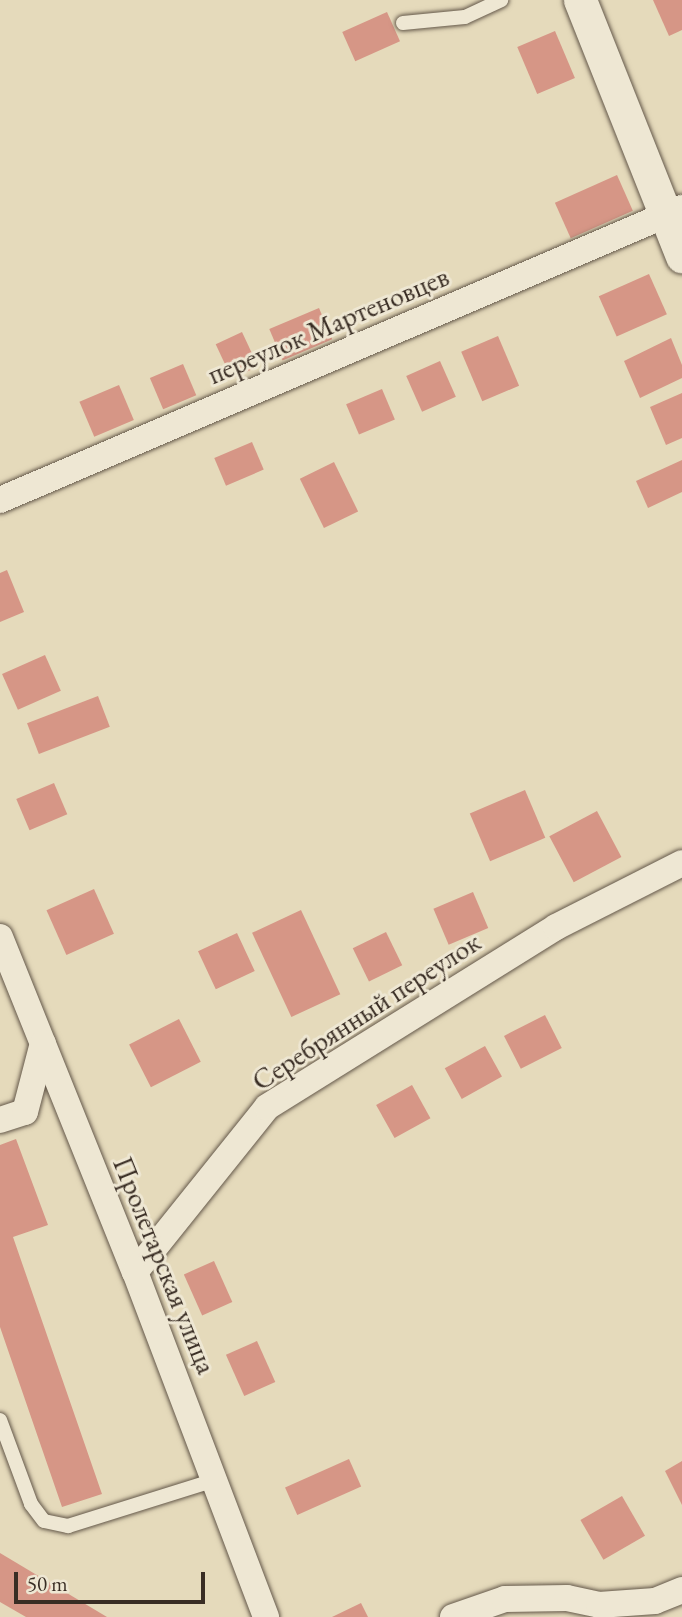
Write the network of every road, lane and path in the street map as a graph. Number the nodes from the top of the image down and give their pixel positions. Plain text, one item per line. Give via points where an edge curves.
1 (501, 0) edge
2 (580, 0) edge
3 (403, 23) dead end
4 (674, 211) edge
5 (682, 256) edge
6 (0, 500) edge
7 (682, 863) edge
8 (0, 937) edge
9 (43, 1043) junction
10 (0, 1120) edge
11 (135, 1272) junction
12 (0, 1420) edge
13 (215, 1480) junction
14 (682, 1590) edge
15 (603, 1611) edge
16 (267, 1617) edge
17 (453, 1617) edge

1 - 3 lane via 465,17
2 - 4 street
4 - 5 street
4 - 6 street, переулок Мартеновцев
7 - 11 street, Серебрянный переулок via 556,927 267,1107
8 - 9 street, Пролетарская улица
9 - 10 street via 25,1112
9 - 11 street, Пролетарская улица
11 - 13 street, Пролетарская улица
12 - 13 lane via 31,1504 44,1521 68,1526
13 - 16 street, Пролетарская улица
14 - 15 street
15 - 17 street via 566,1598 505,1599

